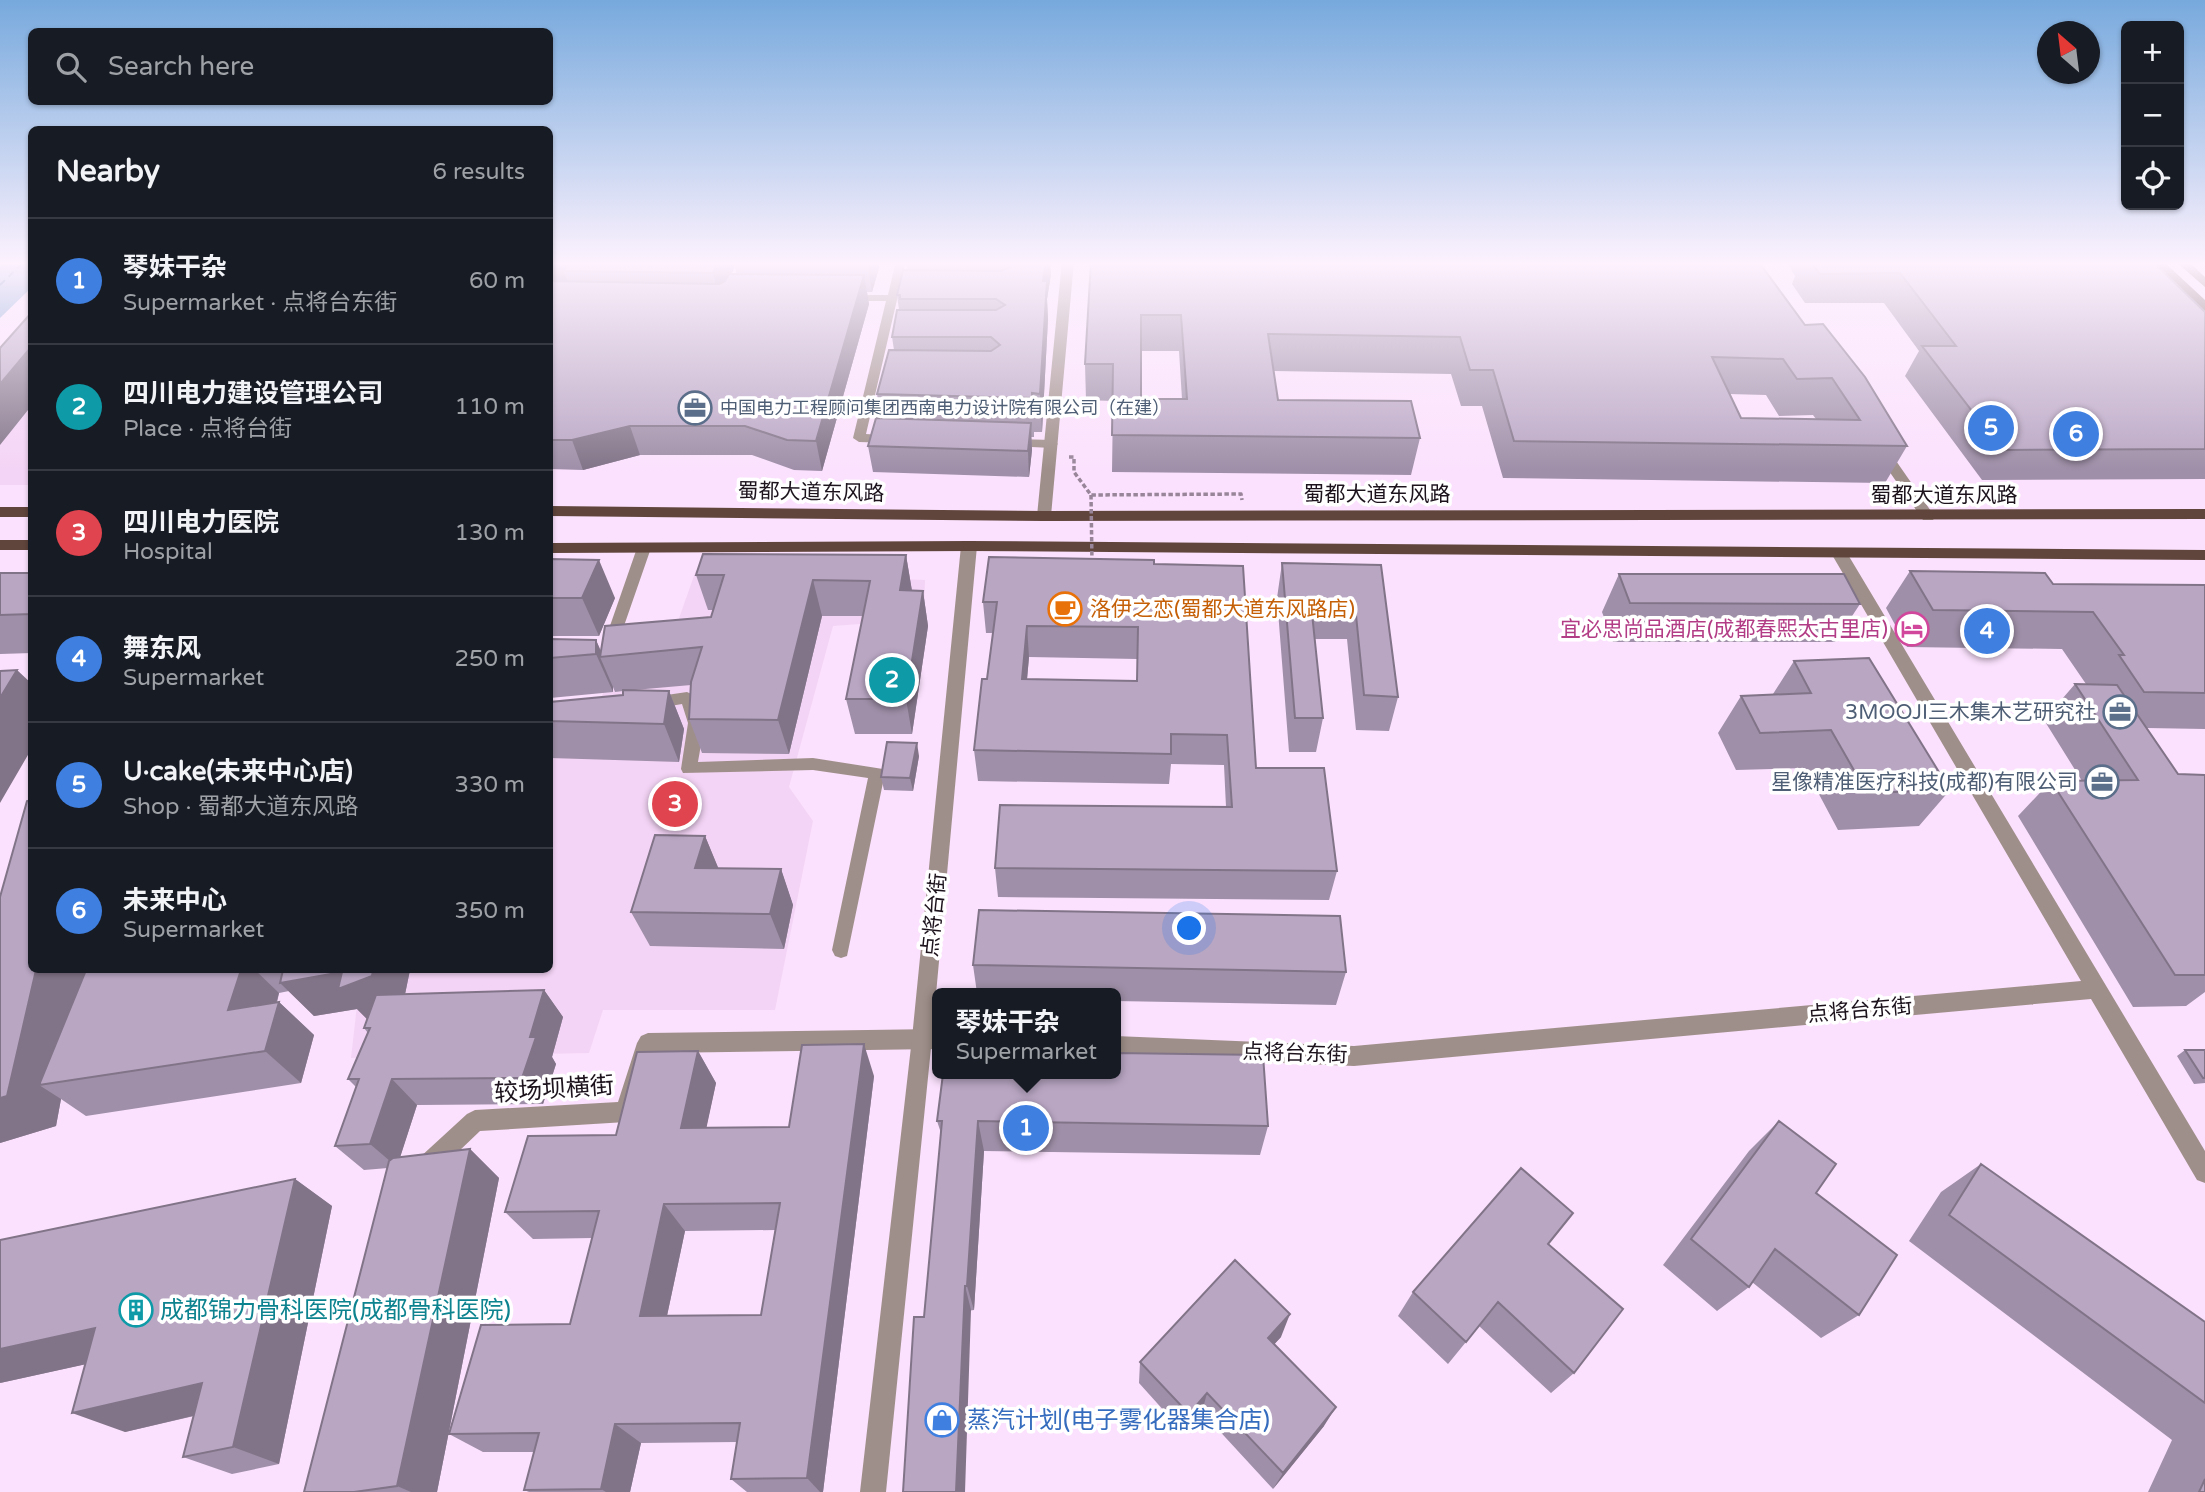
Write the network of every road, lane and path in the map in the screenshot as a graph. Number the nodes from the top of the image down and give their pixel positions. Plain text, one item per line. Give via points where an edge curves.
1 (890, 331) edge
2 (1062, 331) edge
3 (873, 381) junction
4 (886, 381) edge
5 (900, 439) edge
6 (1873, 439) edge
7 (997, 442) edge
8 (1052, 444) junction
9 (1074, 457) dead end
10 (1221, 494) dead end
11 (1091, 495) junction
12 (553, 511) edge
13 (0, 512) edge
14 (28, 512) edge
15 (2205, 514) edge
16 (1044, 516) junction
17 (1928, 516) junction
18 (0, 545) edge
19 (28, 545) edge
20 (969, 546) junction
21 (553, 548) edge
22 (644, 548) junction
23 (1839, 553) junction
24 (2205, 555) edge
25 (1092, 563) edge
26 (596, 653) edge
27 (635, 705) edge
28 (841, 950) dead end
29 (934, 988) edge
30 (2099, 989) junction
31 (932, 1014) edge
32 (930, 1039) edge
33 (1121, 1046) edge
34 (2205, 1172) edge
35 (409, 1183) edge
36 (873, 1492) edge

1 - 3 lane
2 - 8 street
3 - 4 lane
3 - 5 lane via 859,438
6 - 17 street
7 - 8 lane
8 - 16 street
9 - 11 path via 1074,472
10 - 11 path
11 - 25 path, bridge
12 - 16 main road, 蜀都大道东风路
13 - 14 main road
15 - 17 main road, 蜀都大道东风路
16 - 17 main road, 蜀都大道东风路
18 - 19 main road
20 - 22 main road
20 - 23 main road
20 - 29 street, 点将台街
21 - 22 main road
22 - 26 lane via 607,653
23 - 24 main road
23 - 30 street
27 - 28 lane via 687,698 695,723 689,769 813,764 877,773
30 - 33 street, 点将台东街 via 1354,1056
30 - 34 street
31 - 32 street, 点将台街
32 - 35 street, 较场坝横街 via 649,1043 626,1112 475,1121
32 - 36 street, 点将台街

